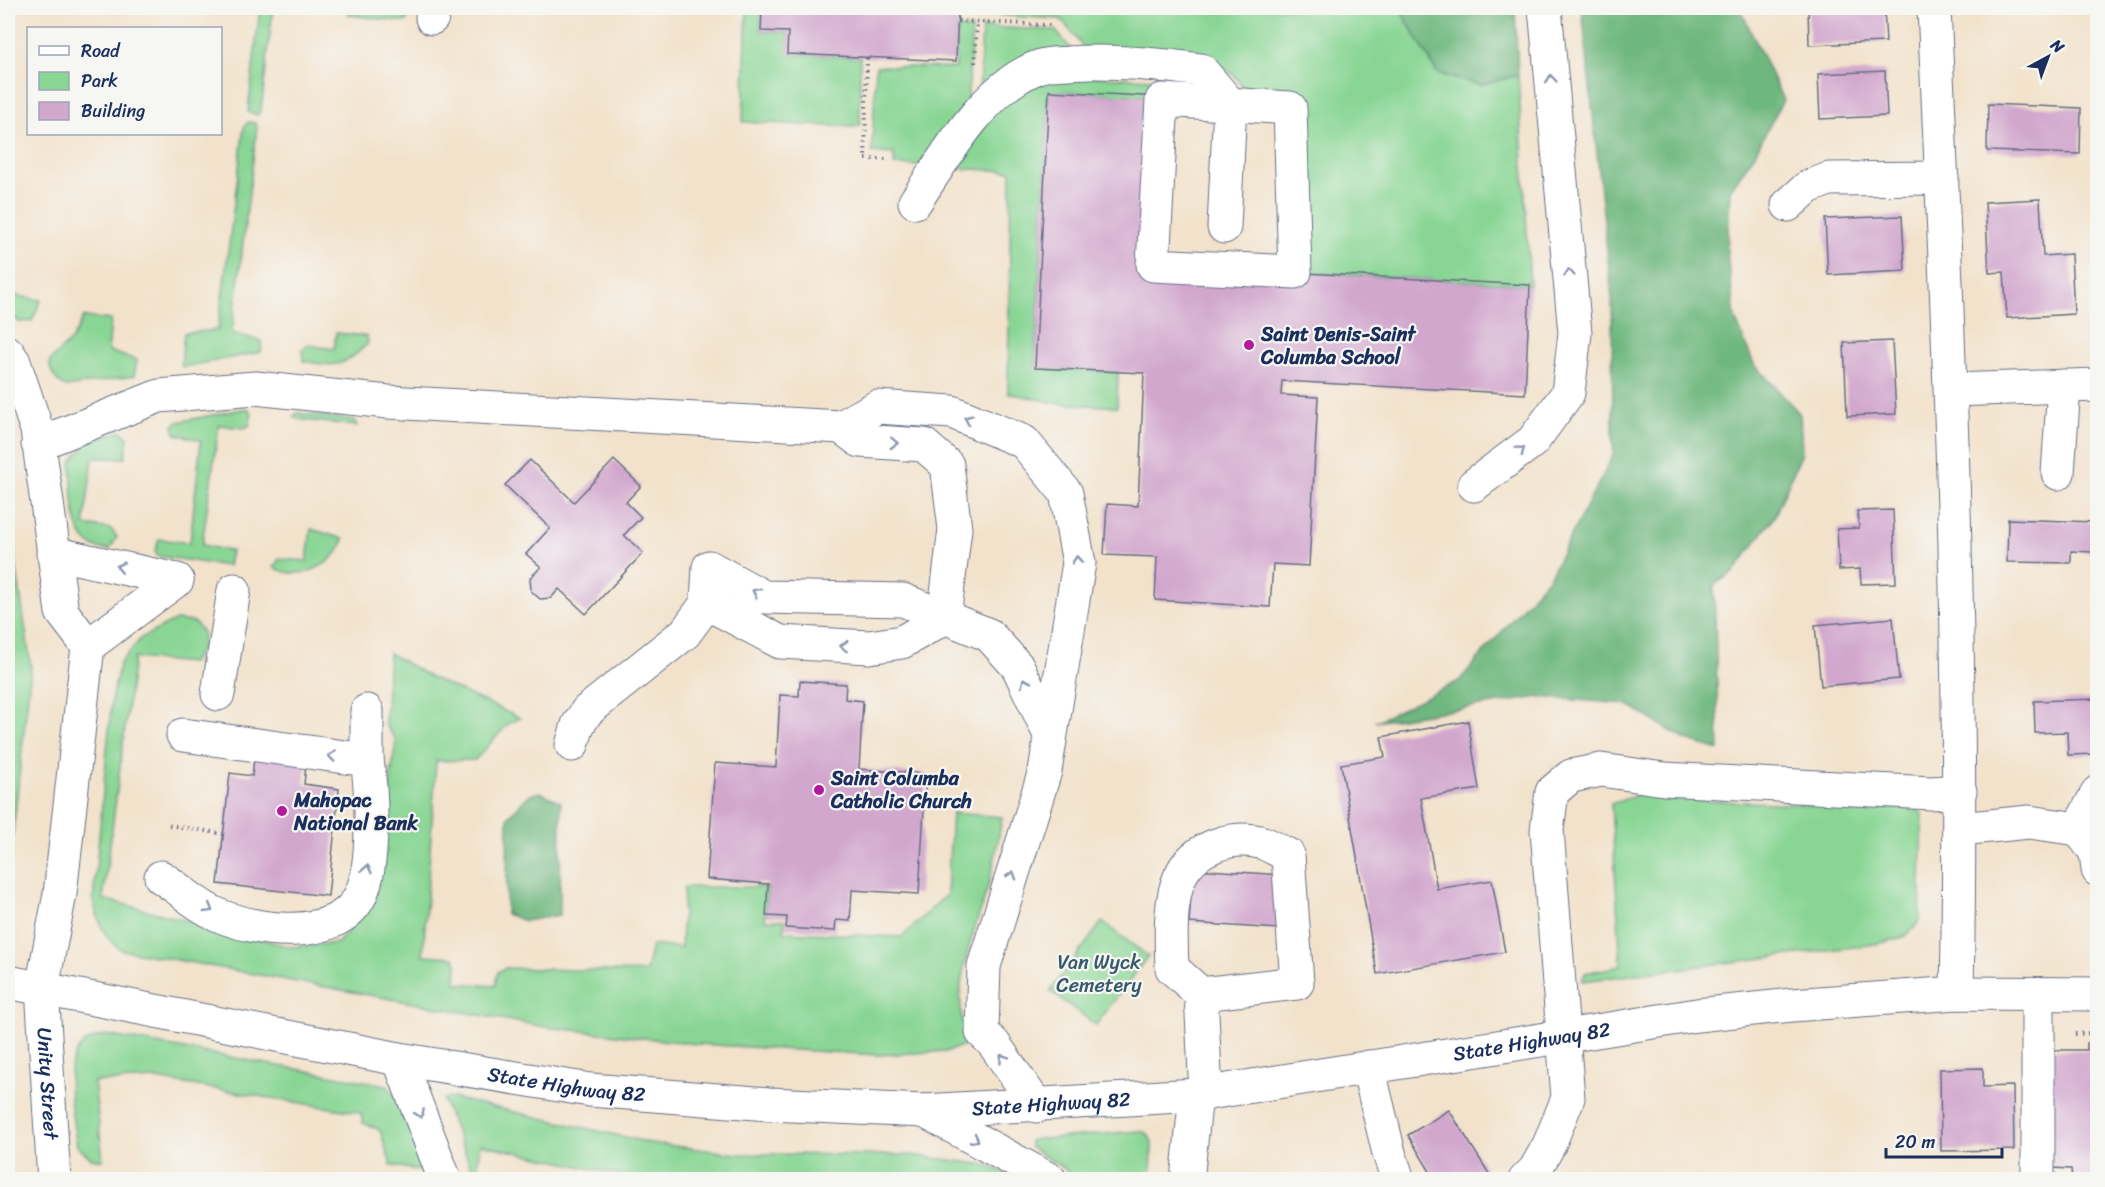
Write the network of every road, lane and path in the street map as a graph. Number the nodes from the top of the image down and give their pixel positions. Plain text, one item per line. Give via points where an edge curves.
1 (1545, 8) edge
2 (1934, 8) edge
3 (867, 58) dead end
4 (1230, 104) junction
5 (887, 159) dead end
6 (1942, 178) junction
7 (915, 202) dead end
8 (1788, 206) dead end
9 (1224, 226) dead end
10 (8, 353) edge
11 (2097, 385) edge
12 (2064, 386) junction
13 (1951, 390) junction
14 (841, 427) junction
15 (38, 444) junction
16 (2058, 473) dead end
17 (1474, 485) dead end
18 (53, 553) junction
19 (234, 590) dead end
20 (707, 603) junction
21 (944, 618) junction
22 (88, 646) junction
23 (218, 694) dead end
24 (367, 711) dead end
25 (183, 735) dead end
26 (1050, 735) junction
27 (572, 746) dead end
28 (369, 772) junction
29 (1960, 791) junction
30 (2097, 792) edge
31 (169, 825) dead end
32 (1960, 829) junction
33 (2078, 829) junction
34 (224, 834) dead end
35 (2097, 870) edge
36 (161, 877) dead end
37 (8, 982) edge
38 (42, 988) junction
39 (1957, 993) junction
40 (1201, 994) junction
41 (2038, 994) junction
42 (2097, 994) edge
43 (1564, 1038) junction
44 (399, 1059) junction
45 (1368, 1067) junction
46 (1201, 1095) junction
47 (1036, 1106) junction
48 (924, 1111) junction
49 (54, 1179) edge
50 (445, 1179) edge
51 (1050, 1179) edge
52 (1187, 1179) edge
53 (1398, 1179) edge
54 (1525, 1179) edge
55 (2038, 1179) edge

17 -> 1 main road via 1533,441 1568,393 1575,333
2 - 6 main road
3 - 5 path via 865,159
4 - 4 main road via 1162,100 1153,265 1295,272 1290,108
4 - 7 main road via 1201,70 1143,62 1041,66 1005,86 972,119
4 - 9 main road
6 - 8 main road via 1829,179 1808,187
6 - 13 main road
10 - 15 main road via 37,430
11 - 12 main road
12 - 13 main road
12 - 16 main road
13 - 29 main road
14 - 15 main road via 388,402 255,388 159,396
14 -> 21 main road via 860,441 924,445 947,465 955,529
26 -> 14 main road via 1079,563 1065,493 1024,442 952,412 877,407
15 - 18 main road
18 - 22 main road via 62,612
22 -> 18 main road via 177,580
19 - 23 main road
21 -> 20 main road via 902,642 780,642
21 -> 20 main road via 903,600 764,597 709,567
20 - 27 main road via 685,633 587,711
26 -> 21 main road via 1018,667 989,635
22 - 38 main road, Unity Street via 60,894
24 - 28 main road
28 -> 25 main road
47 -> 26 main road via 982,1032 984,966 1045,771
36 -> 28 main road via 213,913 259,927 300,930 343,918 360,897 369,867
29 - 32 main road
29 - 43 main road via 1931,793 1675,780 1601,770 1571,776 1552,792 1547,830
30 - 33 main road
31 - 34 path
32 - 33 main road via 2029,822
32 - 39 main road
33 - 35 main road via 2096,852
37 - 38 main road, State Highway 82
38 - 44 main road, State Highway 82
38 - 49 main road, Unity Street
39 - 41 main road, State Highway 82
39 - 43 main road, State Highway 82 via 1697,1015
40 - 40 main road via 1297,983 1288,855 1262,843 1221,842 1196,855 1180,877 1170,930 1172,968
40 - 46 main road
41 - 42 main road, State Highway 82
41 - 55 main road
43 - 45 main road, State Highway 82
43 - 54 main road via 1568,1098 1550,1145
44 - 48 main road, State Highway 82 via 590,1090
44 -> 50 main road
45 - 46 main road, State Highway 82
45 - 53 main road
46 - 47 main road, State Highway 82
46 - 52 main road
47 - 48 main road, State Highway 82
48 -> 51 main road

